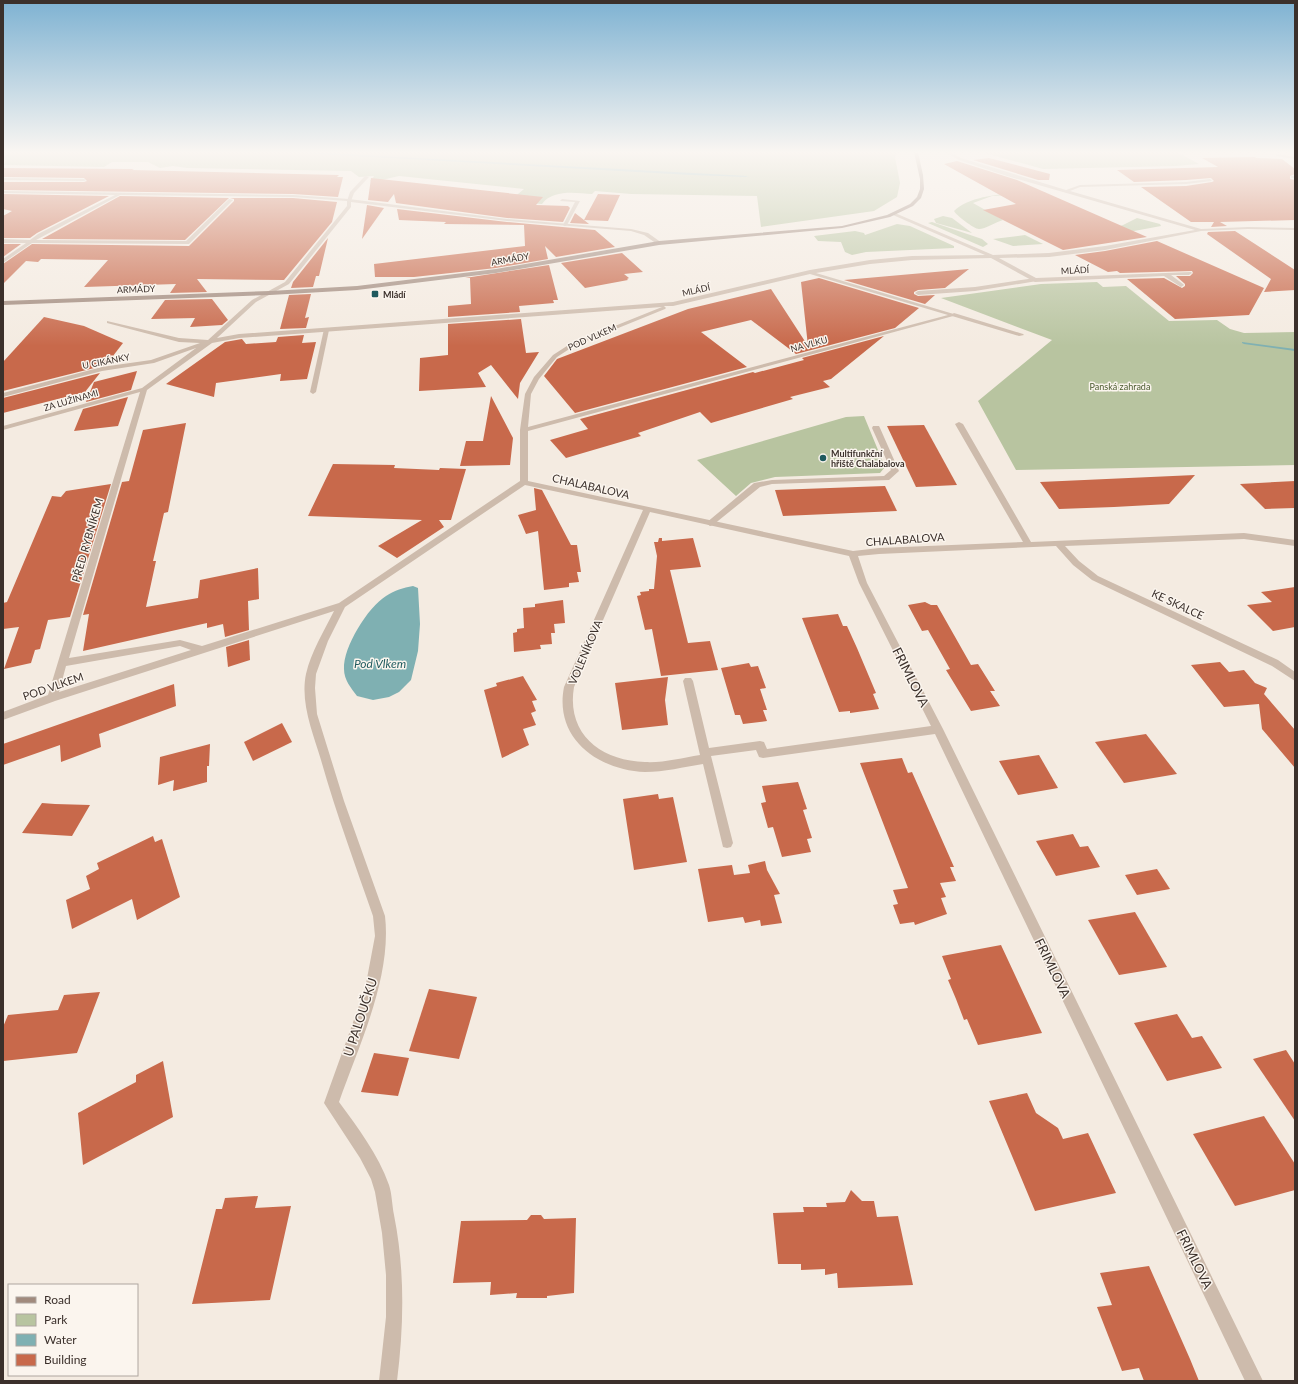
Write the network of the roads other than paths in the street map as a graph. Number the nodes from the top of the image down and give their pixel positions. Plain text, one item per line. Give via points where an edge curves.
1 (76, 217) edge
2 (214, 217) edge
3 (340, 217) edge
4 (480, 217) edge
5 (570, 217) edge
6 (887, 217) edge
7 (902, 217) edge
8 (1156, 217) edge
9 (565, 225) junction
10 (1201, 230) junction
11 (1295, 230) edge
12 (3, 240) edge
13 (10, 241) junction
14 (33, 241) junction
15 (659, 243) junction
16 (3, 245) edge
17 (992, 256) junction
18 (3, 261) edge
19 (810, 272) junction
20 (1188, 273) dead end
21 (1165, 274) junction
22 (1035, 280) junction
23 (1181, 285) dead end
24 (270, 293) junction
25 (918, 293) dead end
26 (3, 303) edge
27 (672, 304) junction
28 (954, 315) junction
29 (108, 322) dead end
30 (326, 330) junction
31 (1021, 335) dead end
32 (210, 341) junction
33 (144, 389) junction
34 (313, 392) dead end
35 (3, 395) edge
36 (959, 424) dead end
37 (3, 428) edge
38 (876, 428) dead end
39 (524, 430) junction
40 (524, 482) junction
41 (647, 510) junction
42 (710, 523) junction
43 (1058, 543) junction
44 (1295, 543) edge
45 (1028, 544) junction
46 (853, 554) junction
47 (342, 605) junction
48 (202, 650) junction
49 (63, 663) junction
50 (1295, 677) edge
51 (688, 681) dead end
52 (52, 698) junction
53 (3, 716) edge
54 (938, 729) junction
55 (705, 756) junction
56 (727, 843) dead end
57 (388, 1381) edge
58 (1254, 1381) edge

1 - 14 street
2 - 14 street via 187,243
3 - 24 street via 287,283
4 - 9 street
5 - 9 street
6 - 15 street, ARMÁDY via 807,232
7 - 17 street
8 - 10 street
9 - 15 street via 631,230 646,234
10 - 11 street
10 - 17 street, MLÁDÍ via 1105,248 1049,255
12 - 13 street
13 - 14 street
13 - 16 street
14 - 18 street
15 - 24 street, ARMÁDY via 434,279 357,288
17 - 19 street, MLÁDÍ via 912,258
17 - 22 street
19 - 27 street, MLÁDÍ
19 - 28 street
20 - 21 street, MLÁDÍ
21 - 22 street, MLÁDÍ
21 - 23 street
22 - 25 street, MLÁDÍ via 975,289
24 - 26 street, ARMÁDY
24 - 32 street, ARMÁDY via 254,301
27 - 30 street, MLÁDÍ
27 - 39 street, POD VLKEM via 582,340 556,356 531,385
28 - 31 street
28 - 39 street, NA VLKU
29 - 32 street via 179,340
30 - 32 street, MLÁDÍ via 239,336
30 - 34 street
32 - 33 street, ARMÁDY
32 - 35 street, U CIKÁNKY via 152,362 102,369
33 - 37 street, ZA LUŽINAMI
33 - 49 street, PŘED RYBNÍKEM
36 - 45 street
38 - 42 street via 895,471 886,478 772,482 757,485
39 - 40 street, POD VLKEM
40 - 41 street, CHALABALOVA
40 - 47 street, POD VLKEM
41 - 42 street, CHALABALOVA
41 - 55 street, VOLENÍKOVA via 571,682 567,700 569,719 578,735 590,747 605,758 623,764 643,767 666,765
42 - 46 street, CHALABALOVA
43 - 44 street, CHALABALOVA via 1244,536
43 - 45 street, CHALABALOVA
43 - 50 street, KE SKALCE via 1076,564 1095,578 1275,663
45 - 46 street, CHALABALOVA
46 - 54 street, FRIMLOVA via 863,583
47 - 48 street, POD VLKEM
47 - 57 street, U PALOUČKU via 323,640 311,674 312,714 338,800 379,916 380,936 372,989 331,1103 362,1147 381,1186 389,1226 394,1277 393,1343
48 - 49 street, POD VLKEM via 180,643
48 - 52 street, POD VLKEM
49 - 52 street, PŘED RYBNÍKEM
51 - 55 street
52 - 53 street, POD VLKEM
54 - 55 street, VOLENÍKOVA via 763,754 760,745
54 - 58 street, FRIMLOVA
55 - 56 street

